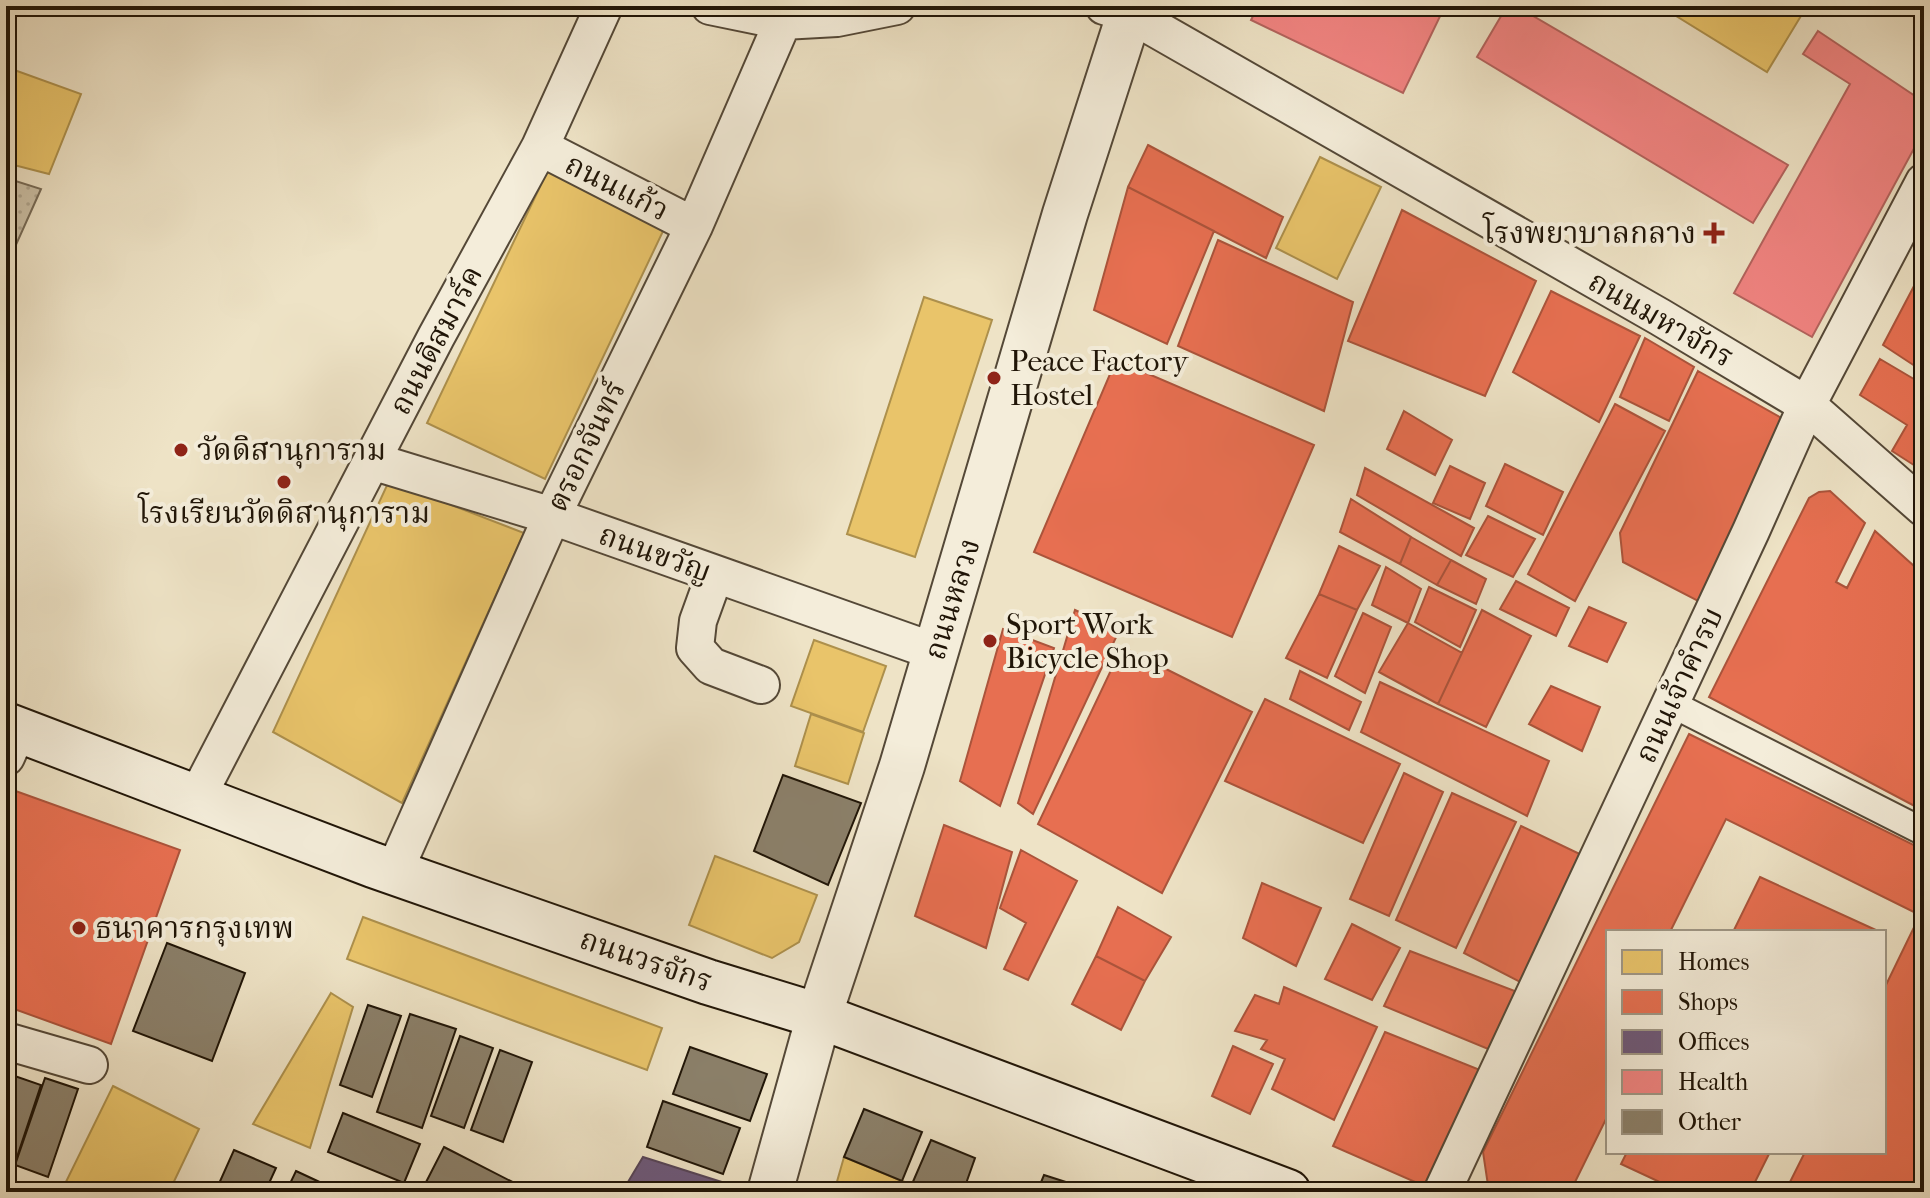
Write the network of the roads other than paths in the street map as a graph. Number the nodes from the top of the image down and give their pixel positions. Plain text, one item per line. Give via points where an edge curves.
1 (604, 6) edge
2 (710, 6) edge
3 (897, 6) edge
4 (1122, 9) edge
5 (783, 21) junction
6 (540, 147) junction
7 (1924, 182) edge
8 (694, 226) junction
9 (1807, 405) junction
10 (372, 461) junction
11 (1924, 508) edge
12 (552, 516) junction
13 (715, 574) junction
14 (936, 652) junction
15 (761, 685) dead end
16 (1670, 703) junction
17 (10, 738) edge
18 (196, 799) junction
19 (1924, 832) edge
20 (394, 872) junction
21 (819, 1016) junction
22 (6, 1041) edge
23 (89, 1065) dead end
24 (770, 1192) edge
25 (1288, 1192) edge
26 (1442, 1192) edge

1 - 6 street, ถนนดิสมาร์ค
2 - 5 street
3 - 5 street via 837,18
4 - 9 street, ถนนมหาจักร
4 - 14 main road, ถนนหลวง
5 - 8 street, ตรอกจันทร์
6 - 8 street, ถนนแก้ว
6 - 10 street, ถนนดิสมาร์ค
7 - 9 street, ถนนเจ้าคำรบ
8 - 12 street, ตรอกจันทร์
9 - 11 street, ถนนมหาจักร
9 - 16 street, ถนนเจ้าคำรบ
10 - 12 street, ถนนขวัญ
10 - 18 street, ถนนดิสมาร์ค
12 - 13 street, ถนนขวัญ
12 - 20 street, ตรอกจันทร์
13 - 14 street, ถนนขวัญ
13 - 15 street via 698,621 695,648 711,666
14 - 21 main road, ถนนหลวง
16 - 19 street
16 - 26 street, ถนนเจ้าคำรบ
17 - 18 main road, ถนนวรจักร
18 - 20 main road, ถนนวรจักร
20 - 21 main road, ถนนวรจักร
21 - 24 main road, ถนนหลวง
21 - 25 main road, ถนนวรจักร
22 - 23 street

